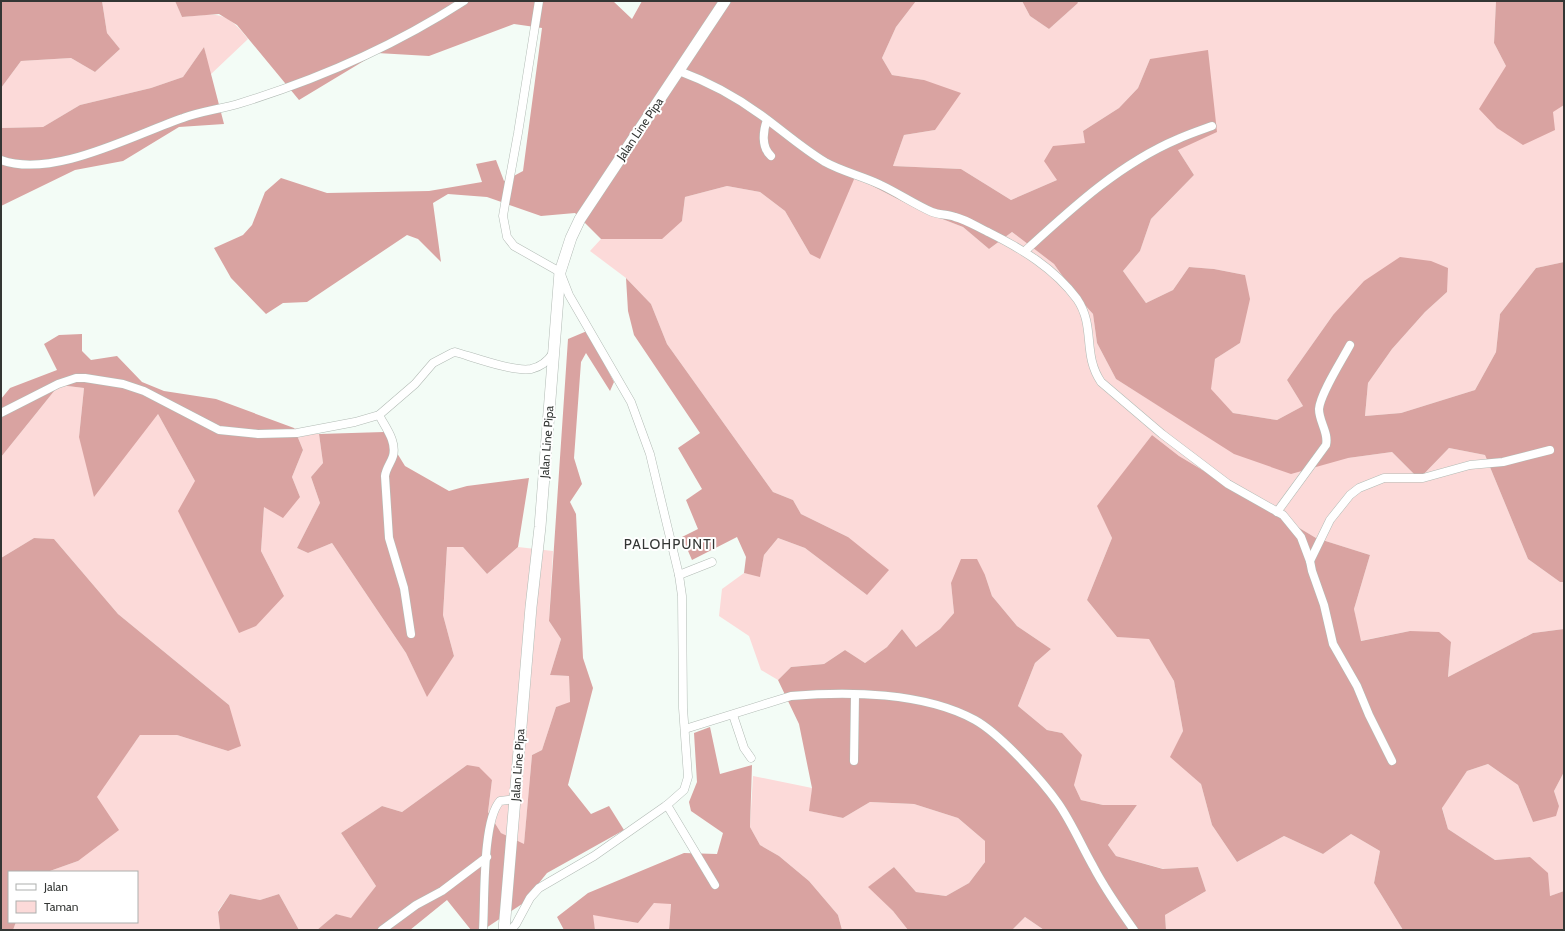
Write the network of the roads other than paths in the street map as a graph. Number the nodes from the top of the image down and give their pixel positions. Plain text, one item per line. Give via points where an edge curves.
1 (464, 1) edge
2 (539, 1) edge
3 (725, 1) edge
4 (679, 71) junction
5 (767, 120) junction
6 (1212, 126) dead end
7 (771, 156) dead end
8 (1, 160) edge
9 (1025, 251) junction
10 (560, 272) junction
11 (1350, 345) dead end
12 (553, 352) junction
13 (1, 413) edge
14 (379, 415) junction
15 (1550, 450) dead end
16 (1277, 512) junction
17 (1310, 561) junction
18 (712, 562) dead end
19 (680, 575) junction
20 (411, 634) dead end
21 (855, 695) junction
22 (733, 715) junction
23 (685, 729) junction
24 (751, 758) dead end
25 (854, 761) dead end
26 (1392, 761) dead end
27 (515, 799) junction
28 (667, 804) junction
29 (486, 857) junction
30 (715, 885) dead end
31 (382, 930) edge
32 (483, 930) edge
33 (504, 930) edge
34 (511, 930) edge
35 (1134, 930) edge

1 - 8 street via 379,50 242,103 202,111 70,160 24,166
2 - 10 street via 503,216 507,237 514,246
3 - 4 main road, Jalan Line Pipa
4 - 5 street via 704,80 730,94
4 - 10 main road, Jalan Line Pipa via 580,219
5 - 7 street via 764,145
5 - 9 street via 803,148 840,169 882,185 932,212 964,220
6 - 9 street via 1171,142 1106,181
9 - 16 street via 1077,299 1088,324 1091,362 1101,382 1210,471
10 - 12 main road, Jalan Line Pipa
10 - 19 street via 569,294 622,384 636,414 650,454
11 - 16 street via 1329,383 1320,406 1326,445
12 - 14 street via 544,363 528,369 513,368 452,353 433,363 416,384
12 - 27 main road, Jalan Line Pipa
13 - 14 street via 58,384 85,378 134,387 210,427 237,433 297,433
14 - 20 street via 393,442 393,456 385,476 388,538 404,588
15 - 17 street via 1503,462 1470,465 1424,478 1384,478 1359,488 1330,520
16 - 17 street via 1289,521 1301,537
17 - 26 street via 1333,644 1357,686
18 - 19 street
19 - 23 street
21 - 22 street via 840,693 791,696
21 - 25 street
21 - 35 street via 915,700 943,706 976,720 1001,739 1058,803 1109,896
22 - 23 street
22 - 24 street via 744,748
23 - 28 street via 688,777 684,790
27 - 29 street via 502,800 496,808 489,830
27 - 33 main road, Jalan Line Pipa
28 - 30 street
28 - 34 street via 594,856 539,888
29 - 31 street via 442,891 416,904
29 - 32 street

